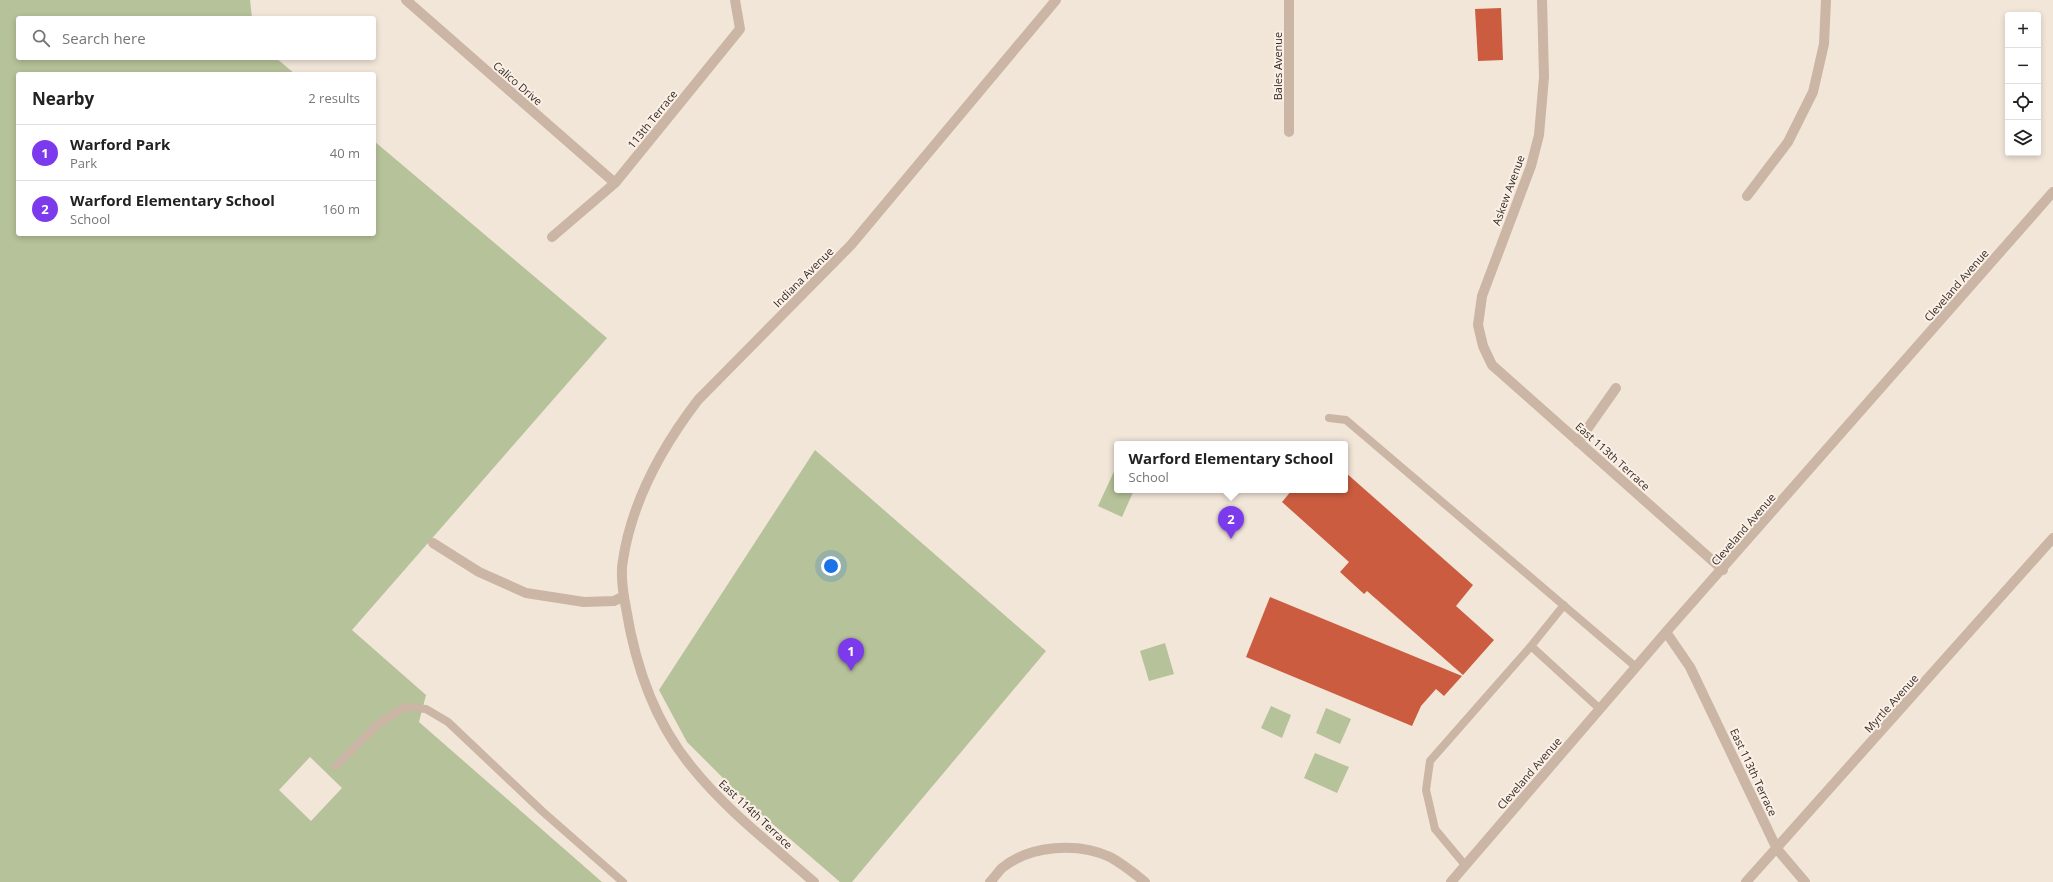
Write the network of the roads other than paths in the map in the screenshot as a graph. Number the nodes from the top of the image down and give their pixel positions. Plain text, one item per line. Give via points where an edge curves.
1 (406, 0) edge
2 (735, 0) edge
3 (1056, 0) edge
4 (1289, 0) edge
5 (1542, 0) edge
6 (1826, 0) edge
7 (1289, 132) dead end
8 (615, 183) junction
9 (2053, 192) edge
10 (1747, 196) dead end
11 (552, 237) dead end
12 (1489, 359) joint
13 (1616, 388) dead end
14 (1329, 418) dead end
15 (1578, 442) junction
16 (2053, 538) edge
17 (433, 543) dead end
18 (1723, 570) junction
19 (624, 596) junction
20 (1564, 605) junction
21 (1666, 632) junction
22 (1532, 646) junction
23 (1636, 667) junction
24 (1600, 709) junction
25 (336, 766) dead end
26 (1777, 849) junction
27 (1465, 866) junction
28 (623, 882) edge
29 (814, 882) edge
30 (990, 882) edge
31 (1145, 882) edge
32 (1451, 882) edge
33 (1746, 882) edge
34 (1805, 882) edge

1 - 8 street, Calico Drive
2 - 8 street, 113th Terrace via 740,29
3 - 19 street, Indiana Avenue via 851,245 698,400 681,422 650,475 634,515 622,561
4 - 7 street, Bales Avenue
5 - 12 street, Askew Avenue via 1544,77 1539,135 1532,166 1482,296 1478,324
6 - 10 street via 1824,44 1813,92 1788,142
8 - 11 street, 113th Terrace
9 - 18 street, Cleveland Avenue
12 - 15 street, East 113th Terrace via 1492,365
13 - 15 street
14 - 20 lane via 1346,420
15 - 18 street, East 113th Terrace
16 - 26 street, Myrtle Avenue
17 - 19 street via 479,572 526,593 584,602 614,601
18 - 21 street, Cleveland Avenue
19 - 29 street, East 114th Terrace via 631,641 645,685 664,726 686,759 723,802
20 - 22 lane
20 - 23 lane
21 - 23 street, Cleveland Avenue
21 - 26 street, East 113th Terrace via 1690,667
22 - 24 lane
22 - 27 lane via 1430,761 1426,790 1435,829
23 - 24 street, Cleveland Avenue
24 - 27 street, Cleveland Avenue
25 - 28 lane via 378,724 405,706 426,709 448,722 542,811
26 - 33 street, Myrtle Avenue
26 - 34 street, East 113th Terrace
27 - 32 street, Cleveland Avenue
30 - 31 street via 1003,868 1022,857 1044,850 1081,849 1109,857 1129,868

